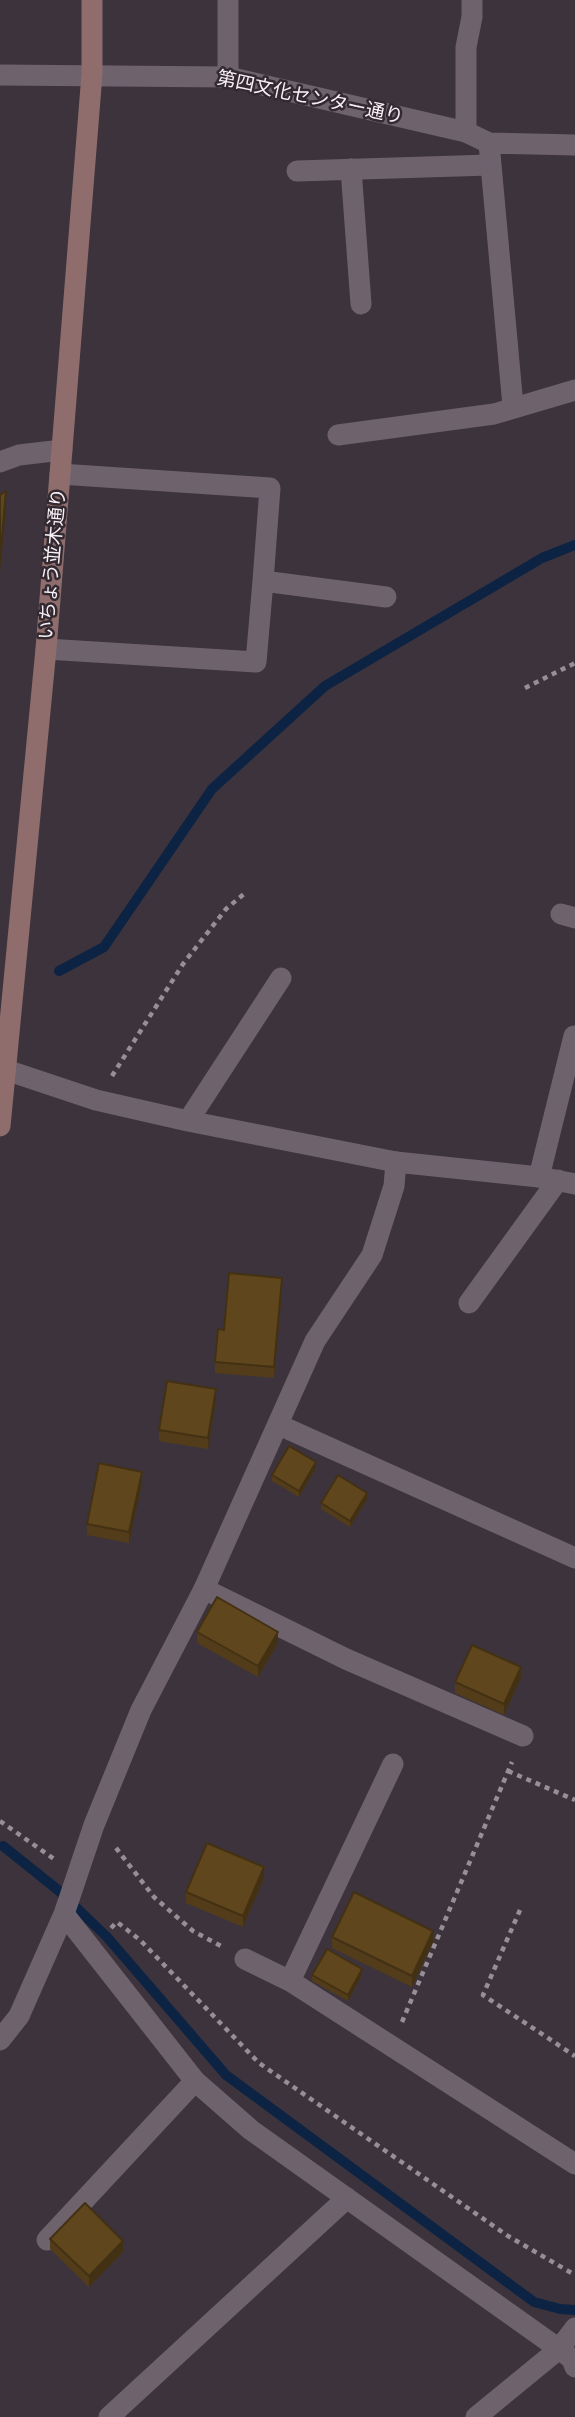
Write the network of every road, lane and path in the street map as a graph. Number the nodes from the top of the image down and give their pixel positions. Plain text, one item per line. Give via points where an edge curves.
1 (92, 0) edge
2 (228, 0) edge
3 (472, 0) edge
4 (92, 74) junction
5 (0, 75) edge
6 (228, 77) junction
7 (466, 132) junction
8 (489, 143) junction
9 (575, 145) edge
10 (490, 165) junction
11 (351, 169) junction
12 (296, 171) dead end
13 (361, 304) dead end
14 (575, 390) edge
15 (513, 407) junction
16 (338, 435) dead end
17 (62, 450) junction
18 (0, 462) edge
19 (60, 474) junction
20 (263, 581) junction
21 (386, 597) dead end
22 (46, 649) junction
23 (575, 663) edge
24 (524, 688) dead end
25 (245, 893) dead end
26 (281, 978) dead end
27 (574, 1036) edge
28 (4, 1046) edge
29 (6, 1070) junction
30 (96, 1100) junction
31 (188, 1121) junction
32 (0, 1126) edge
33 (396, 1162) junction
34 (557, 1181) edge
35 (469, 1303) dead end
36 (279, 1425) junction
37 (575, 1558) edge
38 (204, 1590) junction
39 (523, 1736) joint
40 (393, 1764) dead end
41 (508, 1771) junction
42 (575, 1800) edge
43 (0, 1821) edge
44 (94, 1825) junction
45 (75, 1882) junction
46 (520, 1910) dead end
47 (64, 1914) junction
48 (117, 1922) dead end
49 (244, 1959) joint
50 (290, 1981) junction
51 (0, 2040) edge
52 (393, 2045) junction
53 (575, 2056) edge
54 (195, 2081) junction
55 (575, 2164) edge
56 (347, 2198) junction
57 (47, 2240) edge
58 (575, 2275) edge
59 (574, 2329) edge
60 (559, 2349) junction
61 (575, 2367) edge
62 (109, 2417) edge
63 (476, 2417) edge

1 - 4 street, いちょう並木通り
2 - 6 street
3 - 7 street via 466,47
4 - 5 street, 第四文化センター通り
4 - 6 street, 第四文化センター通り
4 - 17 street, いちょう並木通り
6 - 7 street, 第四文化センター通り
7 - 8 street, 第四文化センター通り
8 - 9 street, 第四文化センター通り
8 - 10 street
10 - 11 street
10 - 15 street
11 - 12 street
11 - 13 street
14 - 15 street
15 - 16 street via 494,414
17 - 18 street
17 - 19 street, いちょう並木通り
19 - 20 street via 270,488
19 - 22 street, いちょう並木通り
20 - 21 street
20 - 22 street via 256,662
22 - 28 street, いちょう並木通り
23 - 24 path
25 - 30 path via 226,909 183,964
26 - 31 street
27 - 34 street
28 - 29 street, いちょう並木通り
29 - 30 street
29 - 32 street, いちょう並木通り
30 - 31 street
31 - 33 street
33 - 34 street
33 - 36 street via 394,1186 372,1255 316,1341
34 - 35 street
36 - 37 street
36 - 38 street
38 - 39 street via 346,1659
38 - 44 street via 141,1710
39 - 41 path
40 - 50 street
41 - 42 path
41 - 52 path
43 - 45 path
44 - 45 street
44 - 49 path via 154,1897 193,1931
45 - 47 street
46 - 53 path via 483,1995
47 - 51 street via 19,2016
47 - 54 street
48 - 58 path via 259,2063 508,2236
49 - 50 street
50 - 52 street
52 - 55 street
54 - 56 street via 251,2130
54 - 57 street
56 - 60 street
56 - 62 street
59 - 60 street
60 - 61 street
60 - 63 street

